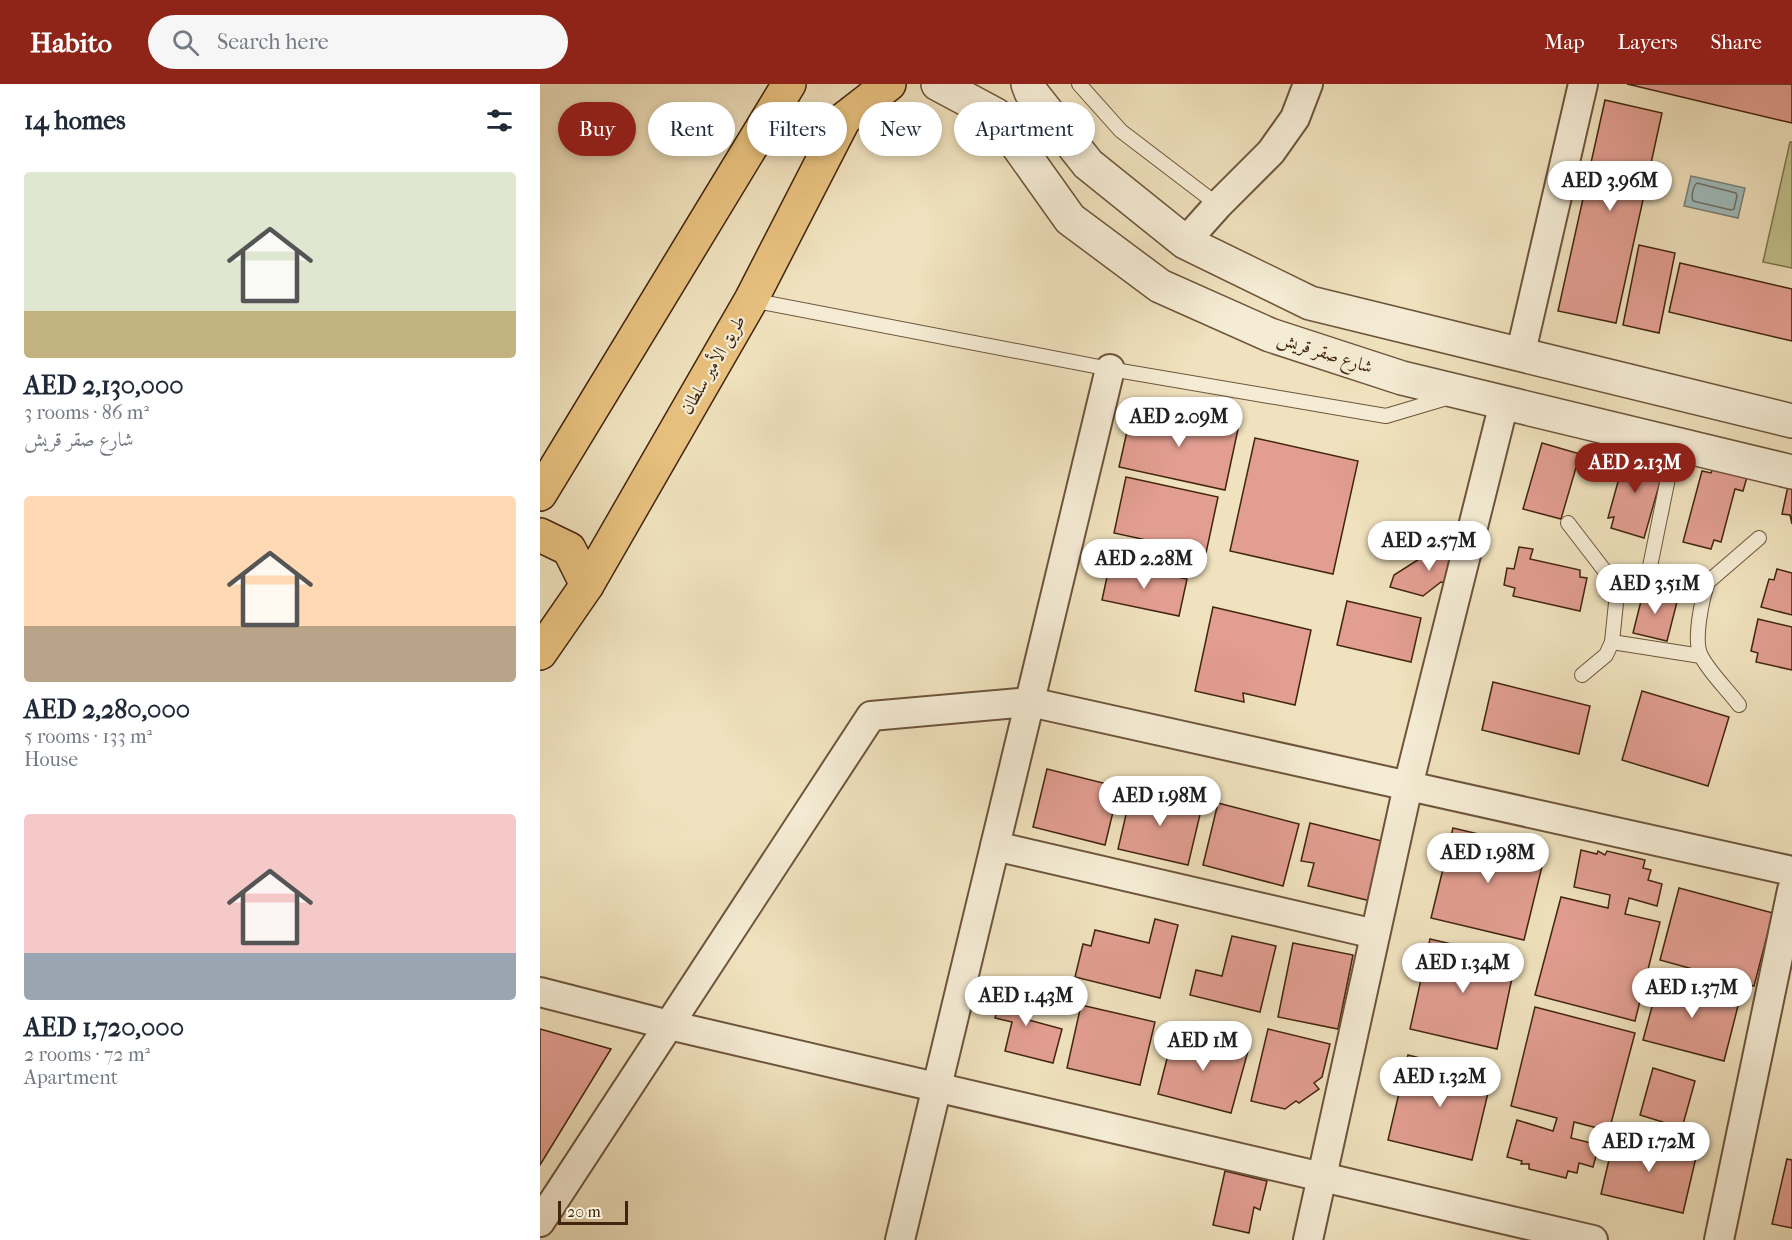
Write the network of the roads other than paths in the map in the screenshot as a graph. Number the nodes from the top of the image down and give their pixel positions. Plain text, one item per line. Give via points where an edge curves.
1 (789, 84) edge
2 (889, 84) edge
3 (938, 84) edge
4 (1028, 84) edge
5 (1079, 84) edge
6 (1308, 84) edge
7 (1583, 84) edge
8 (1218, 205) junction
9 (1185, 242) junction
10 (751, 300) junction
11 (1520, 356) junction
12 (1110, 369) junction
13 (1464, 393) junction
14 (1504, 403) junction
15 (1792, 422) edge
16 (1675, 444) junction
17 (1792, 472) edge
18 (540, 494) edge
19 (1568, 523) dead end
20 (540, 536) edge
21 (1759, 538) dead end
22 (1606, 573) junction
23 (1647, 581) junction
24 (587, 585) junction
25 (1704, 592) junction
26 (551, 620) edge
27 (1612, 642) junction
28 (540, 653) edge
29 (1701, 656) junction
30 (1582, 675) dead end
31 (1030, 702) junction
32 (1739, 705) dead end
33 (1408, 786) junction
34 (995, 846) junction
35 (1792, 871) edge
36 (1792, 890) edge
37 (1375, 934) junction
38 (540, 992) edge
39 (669, 1024) junction
40 (937, 1087) junction
41 (1320, 1176) junction
42 (540, 1222) edge
43 (900, 1240) edge
44 (1308, 1240) edge
45 (1593, 1240) edge
46 (1719, 1240) edge

1 - 18 main road
2 - 10 main road, طريق الأمير سلطان via 844,118
3 - 13 street, شارع صقر قريش via 996,115 1070,219 1160,286 1270,335 1402,378
4 - 9 street via 1088,164
5 - 8 lane via 1121,131
6 - 8 street via 1295,118 1271,152
7 - 11 street
8 - 9 street
9 - 11 street via 1310,303
10 - 12 lane
10 - 24 main road, طريق الأمير سلطان
11 - 15 street
12 - 13 lane via 1386,416
12 - 31 street
13 - 14 street, شارع صقر قريش
14 - 16 street, شارع صقر قريش
14 - 33 street
16 - 17 street, شارع صقر قريش
16 - 23 lane
19 - 22 lane
20 - 24 main road via 569,549
21 - 25 lane via 1708,582
22 - 23 lane
22 - 27 lane via 1617,593
23 - 25 lane
24 - 26 main road, طريق الأمير سلطان
25 - 29 lane via 1697,644
26 - 28 main road, طريق الأمير سلطان
27 - 29 lane
27 - 30 lane via 1606,655
29 - 32 lane
31 - 33 street
31 - 34 street
31 - 39 street via 871,716
33 - 35 street
33 - 37 street
34 - 37 street
34 - 40 street
36 - 46 street
37 - 41 street
38 - 39 street
39 - 40 street
39 - 42 street
40 - 41 street
40 - 43 street
41 - 44 street
41 - 45 street

